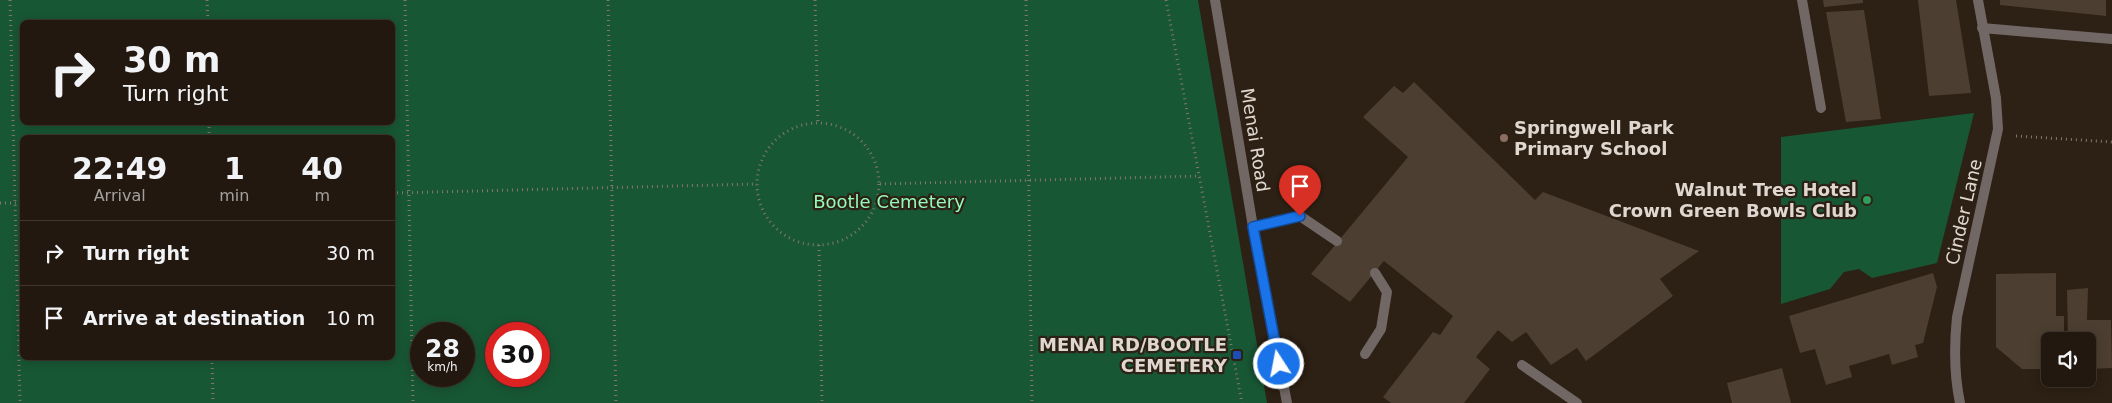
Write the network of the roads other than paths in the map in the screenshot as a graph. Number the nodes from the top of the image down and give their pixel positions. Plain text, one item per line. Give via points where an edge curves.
1 (1215, 0) edge
2 (1802, 0) edge
3 (1978, 0) edge
4 (1982, 28) junction
5 (2112, 39) edge
6 (1821, 108) dead end
7 (1253, 227) junction
8 (1337, 241) dead end
9 (1375, 273) dead end
10 (1364, 354) dead end
11 (1522, 365) dead end
12 (1287, 403) edge
13 (1577, 403) edge
14 (1960, 403) edge

1 - 7 street, Menai Road
2 - 6 street
3 - 4 street, Cinder Lane
4 - 5 street
4 - 14 street, Cinder Lane via 1996,98 1998,136 1957,317 1954,367
7 - 8 street via 1300,216
7 - 12 street, Menai Road
9 - 10 street via 1387,292 1381,329
11 - 13 street

